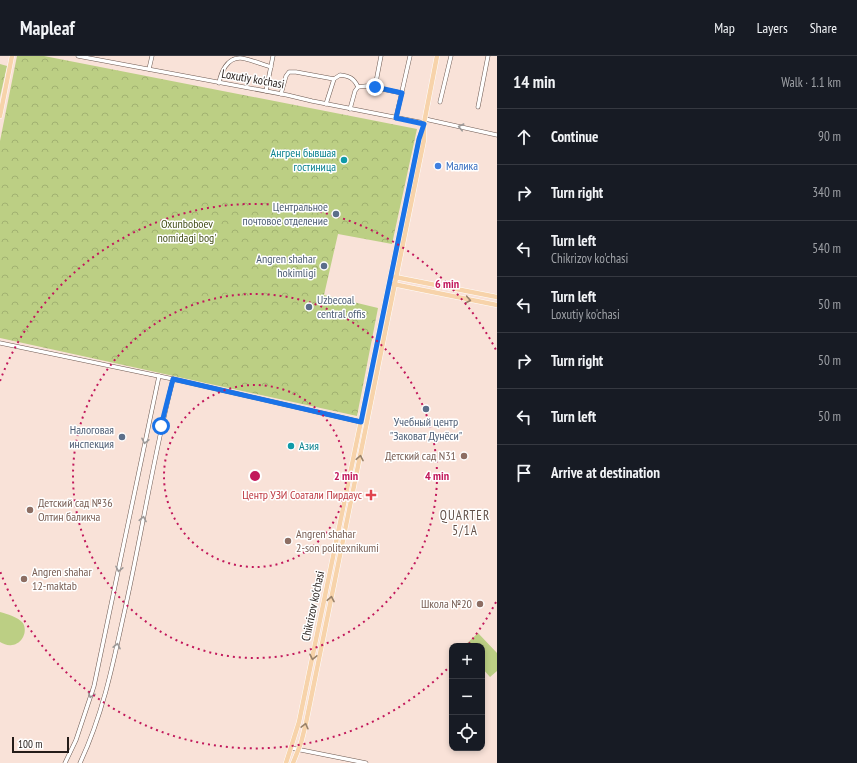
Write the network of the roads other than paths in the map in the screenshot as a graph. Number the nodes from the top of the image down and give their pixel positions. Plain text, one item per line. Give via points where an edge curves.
1 (12, 56) edge
2 (78, 56) edge
3 (152, 56) edge
4 (272, 56) edge
5 (381, 56) edge
6 (410, 56) edge
7 (437, 56) edge
8 (451, 56) edge
9 (488, 56) edge
10 (271, 67) junction
11 (149, 69) junction
12 (334, 79) junction
13 (219, 83) junction
14 (358, 87) junction
15 (375, 87) junction
16 (266, 91) junction
17 (402, 93) junction
18 (281, 94) junction
19 (440, 102) dead end
20 (326, 104) junction
21 (478, 107) dead end
22 (350, 109) junction
23 (0, 116) edge
24 (396, 118) junction
25 (425, 121) junction
26 (497, 135) edge
27 (390, 276) junction
28 (396, 277) junction
29 (389, 284) junction
30 (395, 285) junction
31 (497, 297) edge
32 (385, 303) junction
33 (391, 304) junction
34 (497, 305) edge
35 (0, 343) edge
36 (159, 376) junction
37 (173, 379) junction
38 (361, 422) junction
39 (291, 748) junction
40 (298, 749) junction
41 (65, 763) edge
42 (80, 763) edge
43 (286, 763) edge
44 (293, 763) edge
45 (366, 763) edge

1 - 23 main road
2 - 11 street, Loxutiy ko'chasi
3 - 11 street
4 - 10 street
5 - 15 street
6 - 17 street
7 - 25 main road, Chikrizov ko'chasi
8 - 19 street
9 - 21 street
10 - 13 street via 240,58 231,61 223,70
10 - 16 street
11 - 13 street, Loxutiy ko'chasi
12 - 14 street via 340,75 348,76 355,80
12 - 18 street via 289,72
12 - 20 street
13 - 16 street, Loxutiy ko'chasi
14 - 15 street
14 - 22 street
15 - 17 street
16 - 18 street, Loxutiy ko'chasi
17 - 24 street
18 - 20 street, Loxutiy ko'chasi
20 - 22 street, Loxutiy ko'chasi
22 - 24 street, Loxutiy ko'chasi
24 - 25 street, Loxutiy ko'chasi
26 -> 25 street, Loxutiy ko'chasi
25 - 27 main road, Chikrizov ko'chasi
25 - 28 main road, Chikrizov ko'chasi via 424,140
27 - 28 main road
27 - 29 main road, Chikrizov ko'chasi
28 - 30 main road, Chikrizov ko'chasi
28 - 31 main road
29 - 30 main road
29 - 32 main road, Chikrizov ko'chasi
30 - 33 main road, Chikrizov ko'chasi
30 -> 34 main road
32 - 33 main road
32 - 38 main road, Chikrizov ko'chasi
40 -> 33 main road, Chikrizov ko'chasi via 306,723
35 - 36 street
36 - 37 street
36 -> 41 street via 94,686 76,740
37 - 38 street
42 -> 37 street via 90,742 108,688 134,570 161,426
38 -> 39 main road, Chikrizov ko'chasi via 300,722
39 - 40 street
39 - 43 main road, Chikrizov ko'chasi
40 - 44 main road, Chikrizov ko'chasi
40 - 45 street

